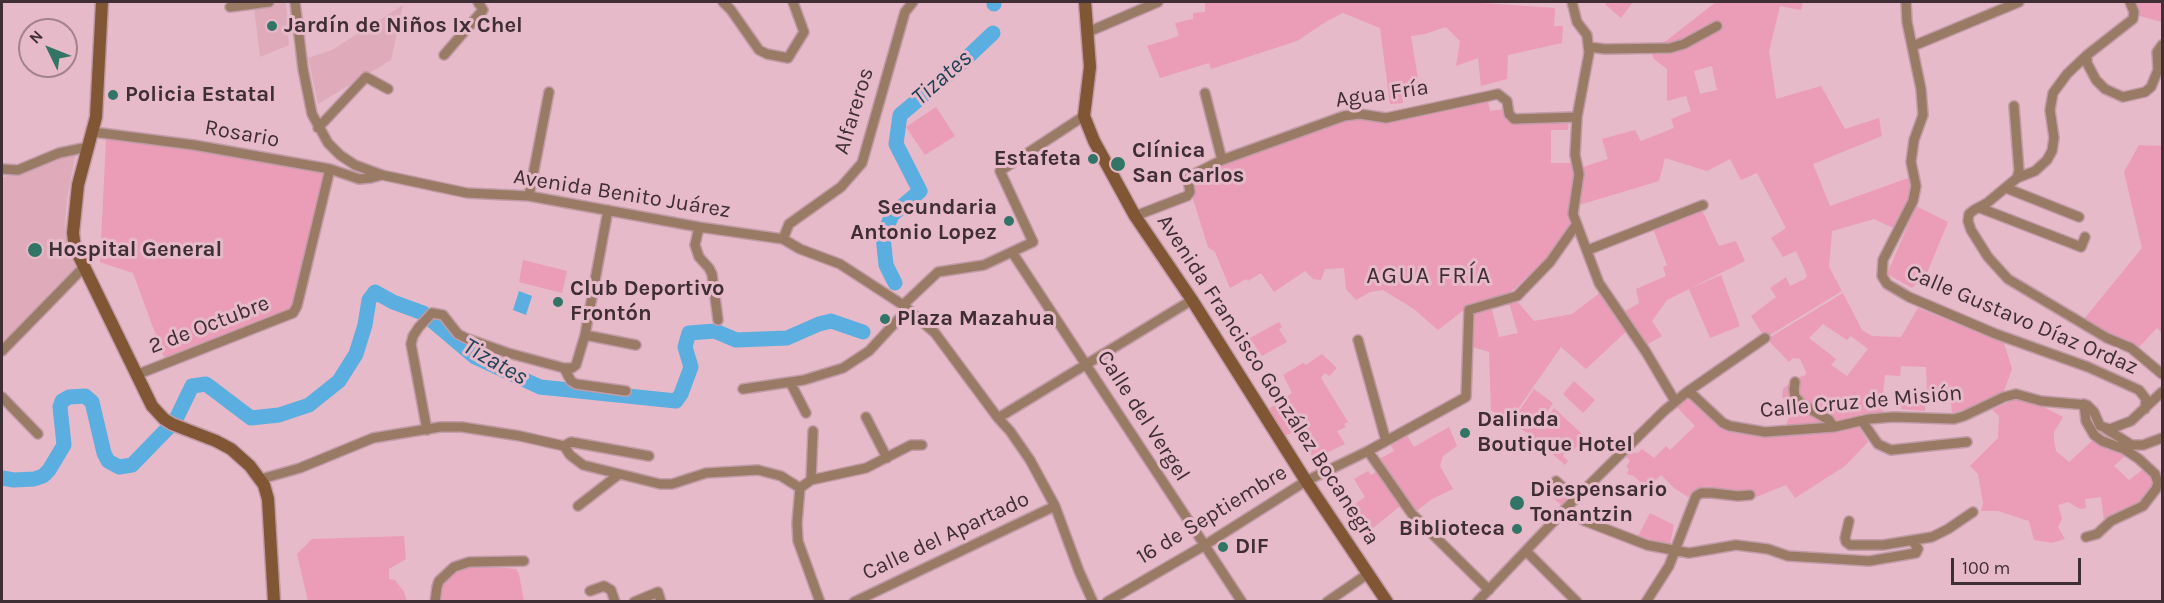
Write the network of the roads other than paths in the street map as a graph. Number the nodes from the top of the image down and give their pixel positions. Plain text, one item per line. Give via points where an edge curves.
1 (102, 2) edge
2 (269, 2) edge
3 (295, 2) edge
4 (478, 2) edge
5 (723, 2) edge
6 (793, 2) edge
7 (913, 2) edge
8 (1084, 2) edge
9 (1158, 2) edge
10 (1572, 2) edge
11 (1906, 2) edge
12 (2019, 2) edge
13 (2130, 2) edge
14 (230, 7) dead end
15 (1717, 26) dead end
16 (1088, 32) junction
17 (2163, 45) edge
18 (1913, 46) junction
19 (1589, 47) junction
20 (444, 55) dead end
21 (2087, 55) junction
22 (388, 89) dead end
23 (549, 92) dead end
24 (1205, 93) dead end
25 (2014, 106) dead end
26 (1084, 116) junction
27 (1577, 117) junction
28 (318, 128) junction
29 (93, 132) junction
30 (88, 147) junction
31 (1222, 160) junction
32 (2, 169) edge
33 (330, 169) junction
34 (382, 175) junction
35 (2016, 177) junction
36 (2006, 188) junction
37 (529, 196) junction
38 (1703, 204) dead end
39 (1980, 208) junction
40 (608, 210) junction
41 (1135, 216) junction
42 (2079, 217) dead end
43 (1576, 225) junction
44 (699, 227) junction
45 (2085, 237) dead end
46 (783, 239) junction
47 (1588, 250) junction
48 (1011, 252) junction
49 (83, 268) junction
50 (1192, 300) junction
51 (906, 307) junction
52 (718, 320) dead end
53 (585, 335) junction
54 (1765, 338) dead end
55 (1358, 340) dead end
56 (636, 345) dead end
57 (2, 351) edge
58 (1087, 365) junction
59 (564, 368) junction
60 (2163, 374) edge
61 (136, 375) junction
62 (790, 382) junction
63 (1795, 382) dead end
64 (742, 389) dead end
65 (626, 391) dead end
66 (1687, 392) junction
67 (2163, 392) edge
68 (2, 398) edge
69 (1675, 401) junction
70 (2084, 404) junction
71 (2145, 409) junction
72 (806, 413) dead end
73 (866, 417) dead end
74 (998, 418) junction
75 (1862, 421) junction
76 (1834, 427) junction
77 (2106, 429) junction
78 (427, 430) junction
79 (813, 431) dead end
80 (38, 434) dead end
81 (2163, 438) edge
82 (1386, 441) junction
83 (1967, 442) dead end
84 (922, 445) dead end
85 (564, 446) junction
86 (1368, 451) junction
87 (649, 456) dead end
88 (887, 458) junction
89 (618, 475) junction
90 (261, 479) junction
91 (811, 480) junction
92 (1306, 481) junction
93 (1556, 481) dead end
94 (800, 488) junction
95 (1750, 495) dead end
96 (1575, 499) junction
97 (578, 506) dead end
98 (1055, 506) junction
99 (1565, 510) junction
100 (1973, 512) dead end
101 (1849, 521) dead end
102 (2086, 537) dead end
103 (1913, 541) junction
104 (1205, 545) junction
105 (1675, 549) junction
106 (1526, 551) junction
107 (524, 561) dead end
108 (1369, 573) junction
109 (1489, 590) junction
110 (591, 591) dead end
111 (660, 597) edge
112 (1481, 600) edge
113 (274, 602) edge
114 (435, 602) edge
115 (615, 602) edge
116 (634, 602) edge
117 (820, 602) edge
118 (854, 602) edge
119 (1093, 602) edge
120 (1107, 602) edge
121 (1242, 602) edge
122 (1327, 602) edge
123 (1387, 602) edge
124 (1577, 602) edge
125 (1646, 602) edge

1 - 29 street
2 - 14 street
3 - 28 street, Avenida Benito Juárez via 308,101
4 - 20 street via 483,10
5 - 6 street via 759,50 788,58 804,32
7 - 46 street, Alfareros via 899,30 862,163 841,187 789,224
8 - 16 street
9 - 16 street
10 - 19 street
11 - 18 street via 1906,22
12 - 18 street
13 - 21 street via 2133,19
15 - 19 street via 1670,48
16 - 26 street via 1090,67
17 - 21 street via 2157,52 2158,70 2151,87 2123,97 2111,93 2096,80
18 - 71 street, Calle Gustavo Díaz Ordaz via 1923,115 1911,162 1916,186 1883,260 1881,268 1887,284 1996,334 2139,390 2146,399
19 - 27 street
21 - 35 street via 2053,93 2050,110 2055,138 2050,155 2035,171
22 - 28 street via 366,77
23 - 37 street
24 - 31 street
25 - 35 street via 2019,160
26 - 41 street, Avenida Francisco González Bocanegra
26 - 48 street via 1000,171 1033,242
27 - 31 street, Agua Fría via 1514,119 1507,100 1497,94 1386,118 1344,116
27 - 43 street via 1575,155 1579,174 1573,214
28 - 34 street, Avenida Benito Juárez via 340,155
29 - 30 street
29 - 33 street, Rosario
30 - 32 street via 59,153 18,170
30 - 49 street via 78,185 73,233
31 - 41 street, Agua Fría via 1190,176 1187,196
33 - 34 street, Rosario via 359,179
33 - 61 street, 2 de Octubre via 293,313
34 - 37 street, Avenida Benito Juárez via 467,193
35 - 36 street
36 - 39 street
36 - 42 street
37 - 40 street, Avenida Benito Juárez
38 - 47 street
39 - 45 street via 2081,247
39 - 60 street via 1969,214 1969,225 2001,273 2107,338 2132,348
40 - 44 street, Avenida Benito Juárez
40 - 53 street
41 - 50 street, Avenida Francisco González Bocanegra
43 - 47 street
43 - 82 street, 16 de Septiembre via 1550,262 1517,296 1469,310 1466,397
44 - 46 street, Avenida Benito Juárez
44 - 52 street via 695,245 712,274
46 - 51 street, Avenida Benito Juárez via 840,264
47 - 69 street via 1599,283
48 - 51 street via 984,265 938,272
48 - 58 street, Calle del Vergel
49 - 57 street
49 - 61 street
50 - 58 street
50 - 92 street, Avenida Francisco González Bocanegra
51 - 62 street via 869,351 852,363 818,377
51 - 74 street, Avenida Benito Juárez via 935,333
53 - 56 street
53 - 59 street via 576,365
54 - 66 street
55 - 82 street
58 - 74 street
58 - 104 street, Calle del Vergel
59 - 65 street via 576,384
59 - 78 street via 468,339 458,334 443,315 435,313 413,336 411,344
61 - 90 street via 152,406 164,419 222,444
62 - 64 street
62 - 72 street
63 - 76 street via 1795,397
66 - 69 street
66 - 76 street, Calle Cruz de Misión via 1730,426 1765,432
67 - 71 street
68 - 80 street
69 - 96 street
70 - 75 street, Calle Cruz de Misión via 2013,394 1954,418
70 - 77 street
70 - 102 street via 2086,422 2094,435 2139,459 2155,474 2158,483 2138,510
71 - 77 street via 2132,421
73 - 88 street
74 - 98 street, Avenida Benito Juárez via 1030,460
75 - 76 street, Calle Cruz de Misión
75 - 83 street via 1878,444 1890,450
77 - 81 street via 2132,445 2143,446
78 - 85 street via 462,427
78 - 90 street via 373,438 300,468
79 - 91 street
82 - 86 street, 16 de Septiembre
84 - 88 street via 911,445
85 - 87 street via 571,442
85 - 89 street via 578,462
86 - 92 street, 16 de Septiembre
86 - 109 street via 1412,514
88 - 91 street via 866,468
89 - 94 street via 666,485 706,473 758,470 781,476
89 - 97 street
90 - 113 street via 268,499
91 - 94 street
92 - 104 street, 16 de Septiembre
92 - 108 street, Avenida Francisco González Bocanegra
93 - 96 street
94 - 117 street via 798,541
95 - 105 street via 1696,496
96 - 99 street
98 - 118 street, Calle del Apartado
98 - 119 street, Avenida Benito Juárez
99 - 105 street via 1647,545
99 - 106 street
100 - 103 street via 1939,534
101 - 103 street via 1845,538 1850,545
103 - 105 street via 1916,553 1869,561 1788,556 1736,545 1689,552
104 - 120 street, 16 de Septiembre
104 - 121 street, Calle del Vergel
105 - 125 street
106 - 109 street
106 - 124 street
107 - 114 street via 470,562 454,567 439,581
108 - 122 street
108 - 123 street, Avenida Francisco González Bocanegra
109 - 112 street
110 - 115 street via 604,586 611,590
111 - 116 street

